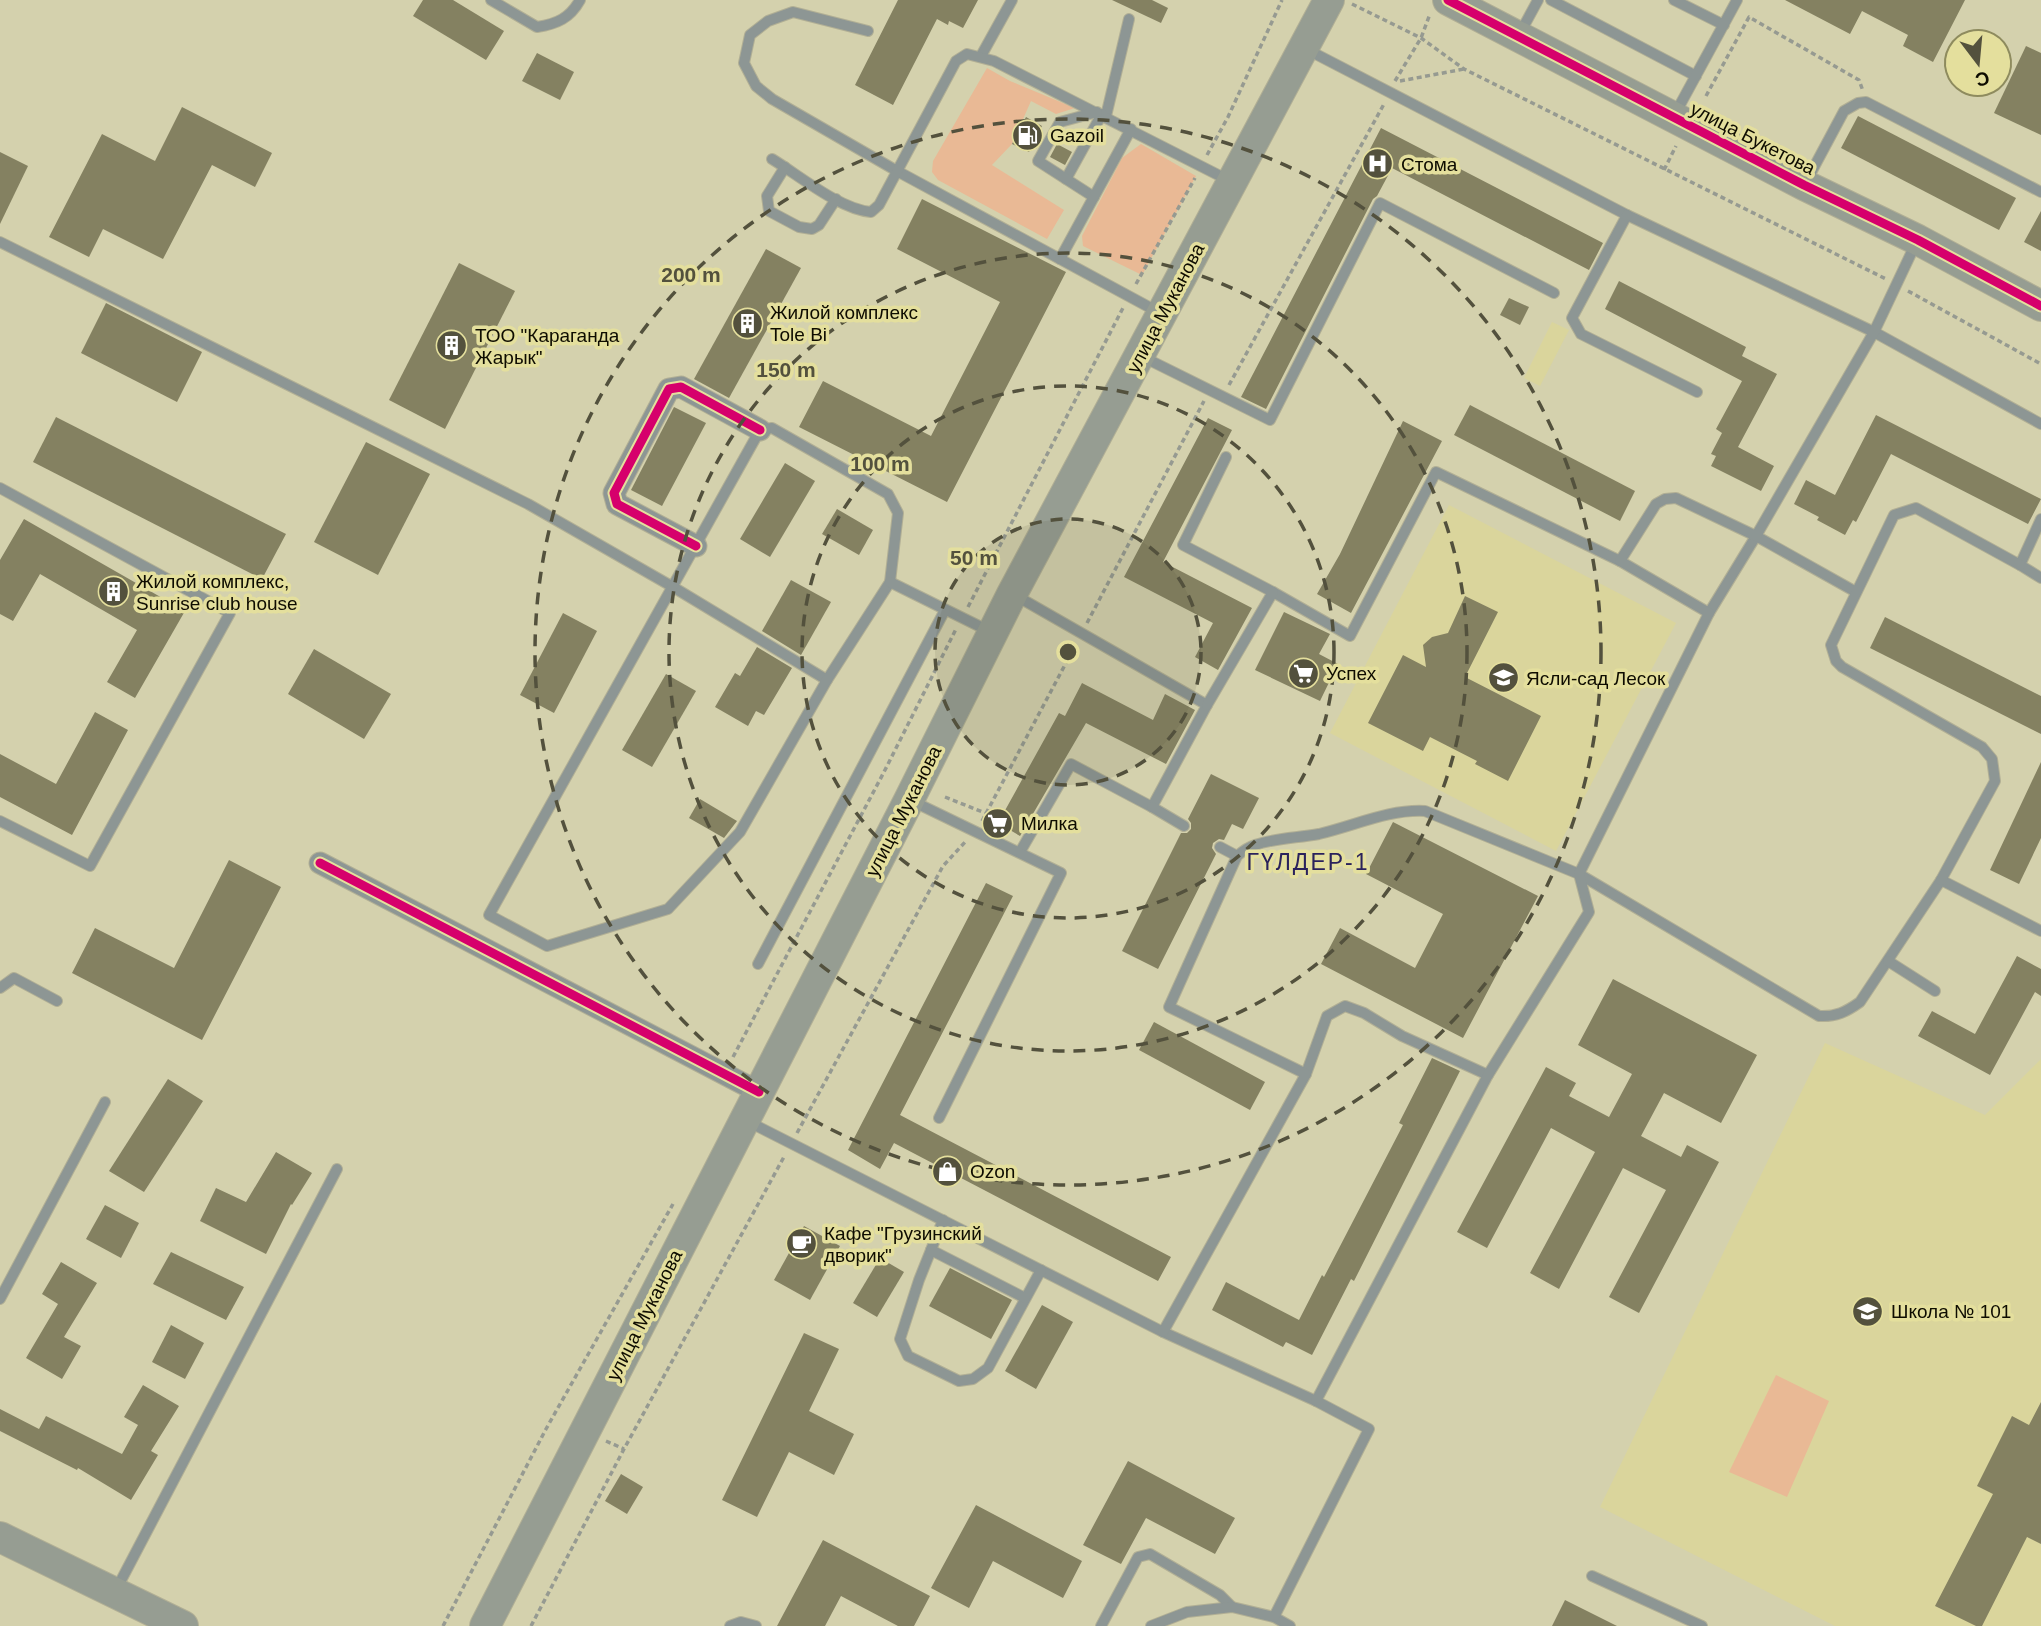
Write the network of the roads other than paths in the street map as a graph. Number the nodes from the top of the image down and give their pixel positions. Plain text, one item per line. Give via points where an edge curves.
1 (491, 0) edge
2 (580, 0) edge
3 (1012, 0) edge
4 (1538, 0) edge
5 (1551, 0) edge
6 (1674, 0) edge
7 (1737, 0) edge
8 (1341, 2) edge
9 (1440, 6) edge
10 (1129, 19) dead end
11 (1724, 25) junction
12 (868, 31) dead end
13 (1519, 36) junction
14 (1304, 47) junction
15 (981, 56) junction
16 (1696, 76) junction
17 (1101, 114) junction
18 (1673, 117) junction
19 (1131, 129) junction
20 (772, 159) dead end
21 (785, 167) junction
22 (897, 171) junction
23 (1066, 179) junction
24 (1232, 182) junction
25 (1804, 185) junction
26 (2041, 192) edge
27 (1094, 197) junction
28 (836, 199) junction
29 (1627, 215) junction
30 (1918, 240) junction
31 (0, 242) edge
32 (1060, 259) junction
33 (1554, 293) dead end
34 (2041, 306) edge
35 (1162, 315) junction
36 (1874, 332) junction
37 (1139, 355) junction
38 (1697, 392) dead end
39 (2041, 424) edge
40 (760, 430) junction
41 (1226, 457) dead end
42 (0, 488) edge
43 (2041, 519) edge
44 (1756, 536) junction
45 (696, 547) junction
46 (1620, 561) junction
47 (2020, 565) junction
48 (2041, 578) edge
49 (890, 582) junction
50 (673, 587) junction
51 (1273, 592) junction
52 (1856, 592) junction
53 (1012, 594) junction
54 (945, 610) junction
55 (1709, 613) junction
56 (993, 632) junction
57 (827, 680) junction
58 (1206, 705) junction
59 (909, 800) junction
60 (1152, 807) junction
61 (0, 821) edge
62 (1184, 827) dead end
63 (1220, 847) dead end
64 (1020, 852) junction
65 (1237, 856) junction
66 (320, 863) dead end
67 (1579, 874) junction
68 (1941, 880) junction
69 (2041, 931) edge
70 (1888, 961) junction
71 (758, 964) dead end
72 (0, 988) edge
73 (1935, 991) dead end
74 (57, 1001) dead end
75 (1306, 1074) junction
76 (1488, 1076) junction
77 (759, 1092) junction
78 (105, 1102) dead end
79 (939, 1118) dead end
80 (744, 1120) junction
81 (337, 1168) dead end
82 (943, 1220) junction
83 (931, 1250) junction
84 (1041, 1270) junction
85 (1025, 1298) junction
86 (0, 1299) edge
87 (1164, 1332) junction
88 (1316, 1401) junction
89 (0, 1537) edge
90 (1592, 1576) dead end
91 (115, 1593) junction
92 (1232, 1607) junction
93 (1274, 1617) junction
94 (169, 1623) edge
95 (485, 1626) edge
96 (730, 1626) edge
97 (756, 1626) edge
98 (1101, 1626) edge
99 (1150, 1626) edge
100 (1290, 1626) edge
101 (1702, 1626) edge

1 - 2 lane via 537,27 557,24
3 - 15 lane
4 - 13 lane
5 - 16 lane
6 - 11 lane
7 - 11 lane
8 - 14 main road, улица Муканова
9 - 13 main road, улица Букетова
10 - 17 lane
11 - 16 lane
12 - 22 lane via 793,12 768,21 750,35 744,64 756,86 772,99
13 - 18 main road, улица Букетова
14 - 24 main road, улица Муканова
14 - 29 lane
15 - 17 lane
15 - 22 lane via 967,54 956,61
16 - 18 lane
17 - 19 lane
17 - 23 lane
17 - 23 lane via 1060,122 1038,161
18 - 25 main road, улица Букетова
19 - 24 lane
19 - 27 lane
20 - 21 lane
21 - 28 lane
21 - 28 lane via 767,197 769,211 812,229 820,225
22 - 28 lane via 871,212
22 - 32 lane
23 - 27 lane
24 - 35 main road, улица Муканова
25 - 26 lane via 1844,111 1866,103
25 - 30 main road, улица Букетова
27 - 32 lane
29 - 36 lane
29 - 38 lane via 1572,318 1581,334
30 - 34 main road, улица Букетова
30 - 36 lane
31 - 50 lane via 528,504
32 - 35 lane
33 - 37 lane via 1380,203 1270,420
35 - 37 main road, улица Муканова
36 - 39 lane
36 - 44 lane
37 - 53 main road, улица Муканова
40 - 45 lane
40 - 45 street via 681,387 669,389 614,493 617,504
40 - 49 lane via 772,428 888,494 898,513
41 - 51 lane via 1183,545
42 - 61 lane via 230,613 90,866
43 - 47 lane
44 - 46 lane via 1675,498 1665,499 1656,504
44 - 52 lane
44 - 55 lane
45 - 50 lane
46 - 51 lane via 1436,472 1350,636
46 - 55 lane
47 - 48 lane
47 - 52 lane via 1916,508 1894,515
49 - 54 lane
49 - 57 lane
50 - 57 lane
50 - 57 lane via 489,915 547,946 668,909 740,832
51 - 58 lane
52 - 68 lane via 1831,645 1836,661 1982,747 1992,759 1996,781
53 - 56 main road, улица Муканова
53 - 58 lane
54 - 56 lane
54 - 71 lane
55 - 67 lane
56 - 59 main road, улица Муканова
58 - 60 lane
59 - 64 lane
59 - 77 main road, улица Муканова
60 - 62 lane
60 - 64 lane via 1071,764
63 - 65 lane
64 - 79 lane via 1061,873
65 - 67 lane via 1258,844 1297,839 1405,810 1425,810
65 - 75 lane via 1169,1007
66 - 77 street
67 - 70 lane via 1819,1016 1844,1013 1860,1002
67 - 76 lane via 1589,912
68 - 69 lane
68 - 70 lane
70 - 73 lane
72 - 74 lane via 14,978
75 - 76 lane via 1327,1016 1345,1006
75 - 87 lane
76 - 88 lane
77 - 80 main road, улица Муканова
78 - 86 lane
80 - 82 lane
80 - 95 main road, улица Муканова
81 - 91 lane
82 - 83 lane
82 - 84 lane
83 - 85 lane
83 - 85 lane via 900,1339 908,1356 959,1381 973,1379 988,1368
84 - 85 lane
84 - 87 lane
87 - 88 lane
88 - 93 lane via 1370,1429
89 - 91 main road
90 - 101 lane
91 - 94 main road
92 - 93 lane
92 - 98 lane via 1220,1595 1150,1554 1138,1557
92 - 99 lane via 1187,1612
93 - 100 lane
96 - 97 lane via 741,1622

